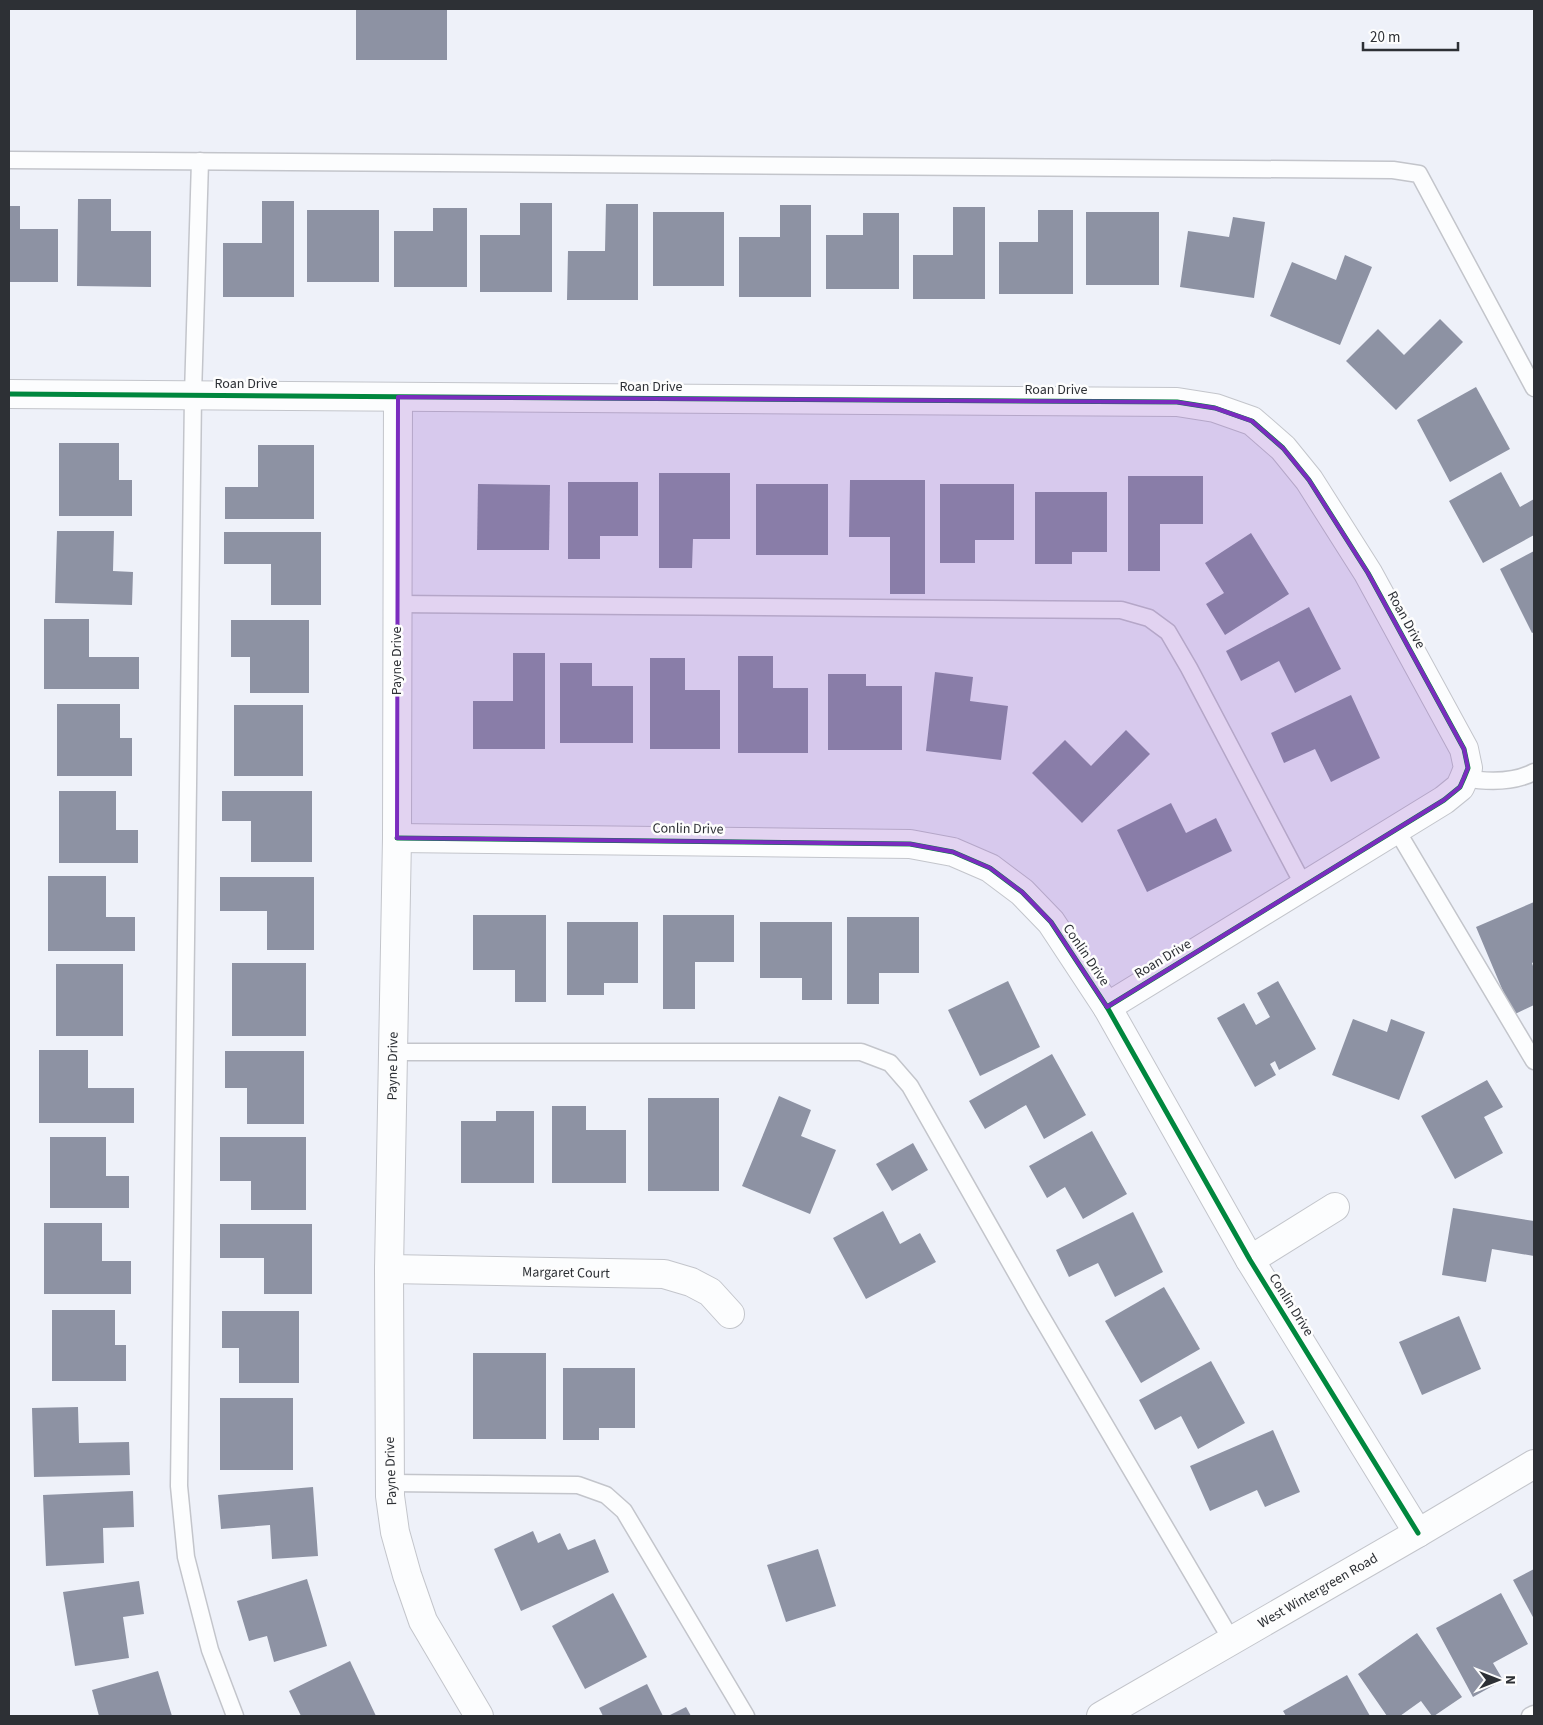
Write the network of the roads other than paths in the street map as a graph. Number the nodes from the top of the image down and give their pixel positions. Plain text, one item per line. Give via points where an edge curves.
1 (9, 160) edge
2 (200, 161) junction
3 (1534, 388) edge
4 (9, 394) edge
5 (193, 395) junction
6 (398, 397) junction
7 (398, 604) junction
8 (1534, 772) edge
9 (1464, 778) junction
10 (1396, 829) junction
11 (397, 838) junction
12 (1304, 886) junction
13 (1107, 1007) junction
14 (393, 1052) junction
15 (1534, 1060) edge
16 (1335, 1207) dead end
17 (1250, 1260) junction
18 (389, 1269) junction
19 (730, 1314) dead end
20 (1534, 1464) edge
21 (390, 1483) junction
22 (1418, 1533) junction
23 (1232, 1641) junction
24 (1534, 1714) edge
25 (234, 1716) edge
26 (479, 1716) edge
27 (746, 1716) edge
28 (1101, 1716) edge
29 (1530, 1716) edge

1 - 2 lane
2 - 3 lane via 1383,170 1419,174
2 - 5 lane
4 - 5 street, Roan Drive
5 - 6 street, Roan Drive
5 - 25 lane via 179,1486 186,1557 210,1650
6 - 7 street, Payne Drive
6 - 9 street, Roan Drive via 1177,402 1215,408 1252,421 1284,448 1309,480 1368,573 1464,749 1468,768
7 - 11 street, Payne Drive
7 - 12 lane via 1121,610 1149,618 1168,632
8 - 9 lane via 1510,780
9 - 10 street, Roan Drive via 1460,787 1444,800
10 - 12 street, Roan Drive
10 - 15 lane
11 - 13 street, Conlin Drive via 910,844 953,852 990,868 1022,892 1051,922
11 - 14 street, Payne Drive
12 - 13 street, Roan Drive
13 - 17 street, Conlin Drive
14 - 18 street, Payne Drive
14 - 23 lane via 861,1052 890,1063 910,1086
16 - 17 street
17 - 22 street, Conlin Drive
18 - 19 street, Margaret Court via 664,1274 710,1292
18 - 21 street, Payne Drive
20 - 22 street, West Wintergreen Road
21 - 26 street, Payne Drive via 395,1532 423,1621
21 - 27 lane via 578,1485 606,1496 624,1512
22 - 23 street, West Wintergreen Road
23 - 28 street, West Wintergreen Road
24 - 29 lane

